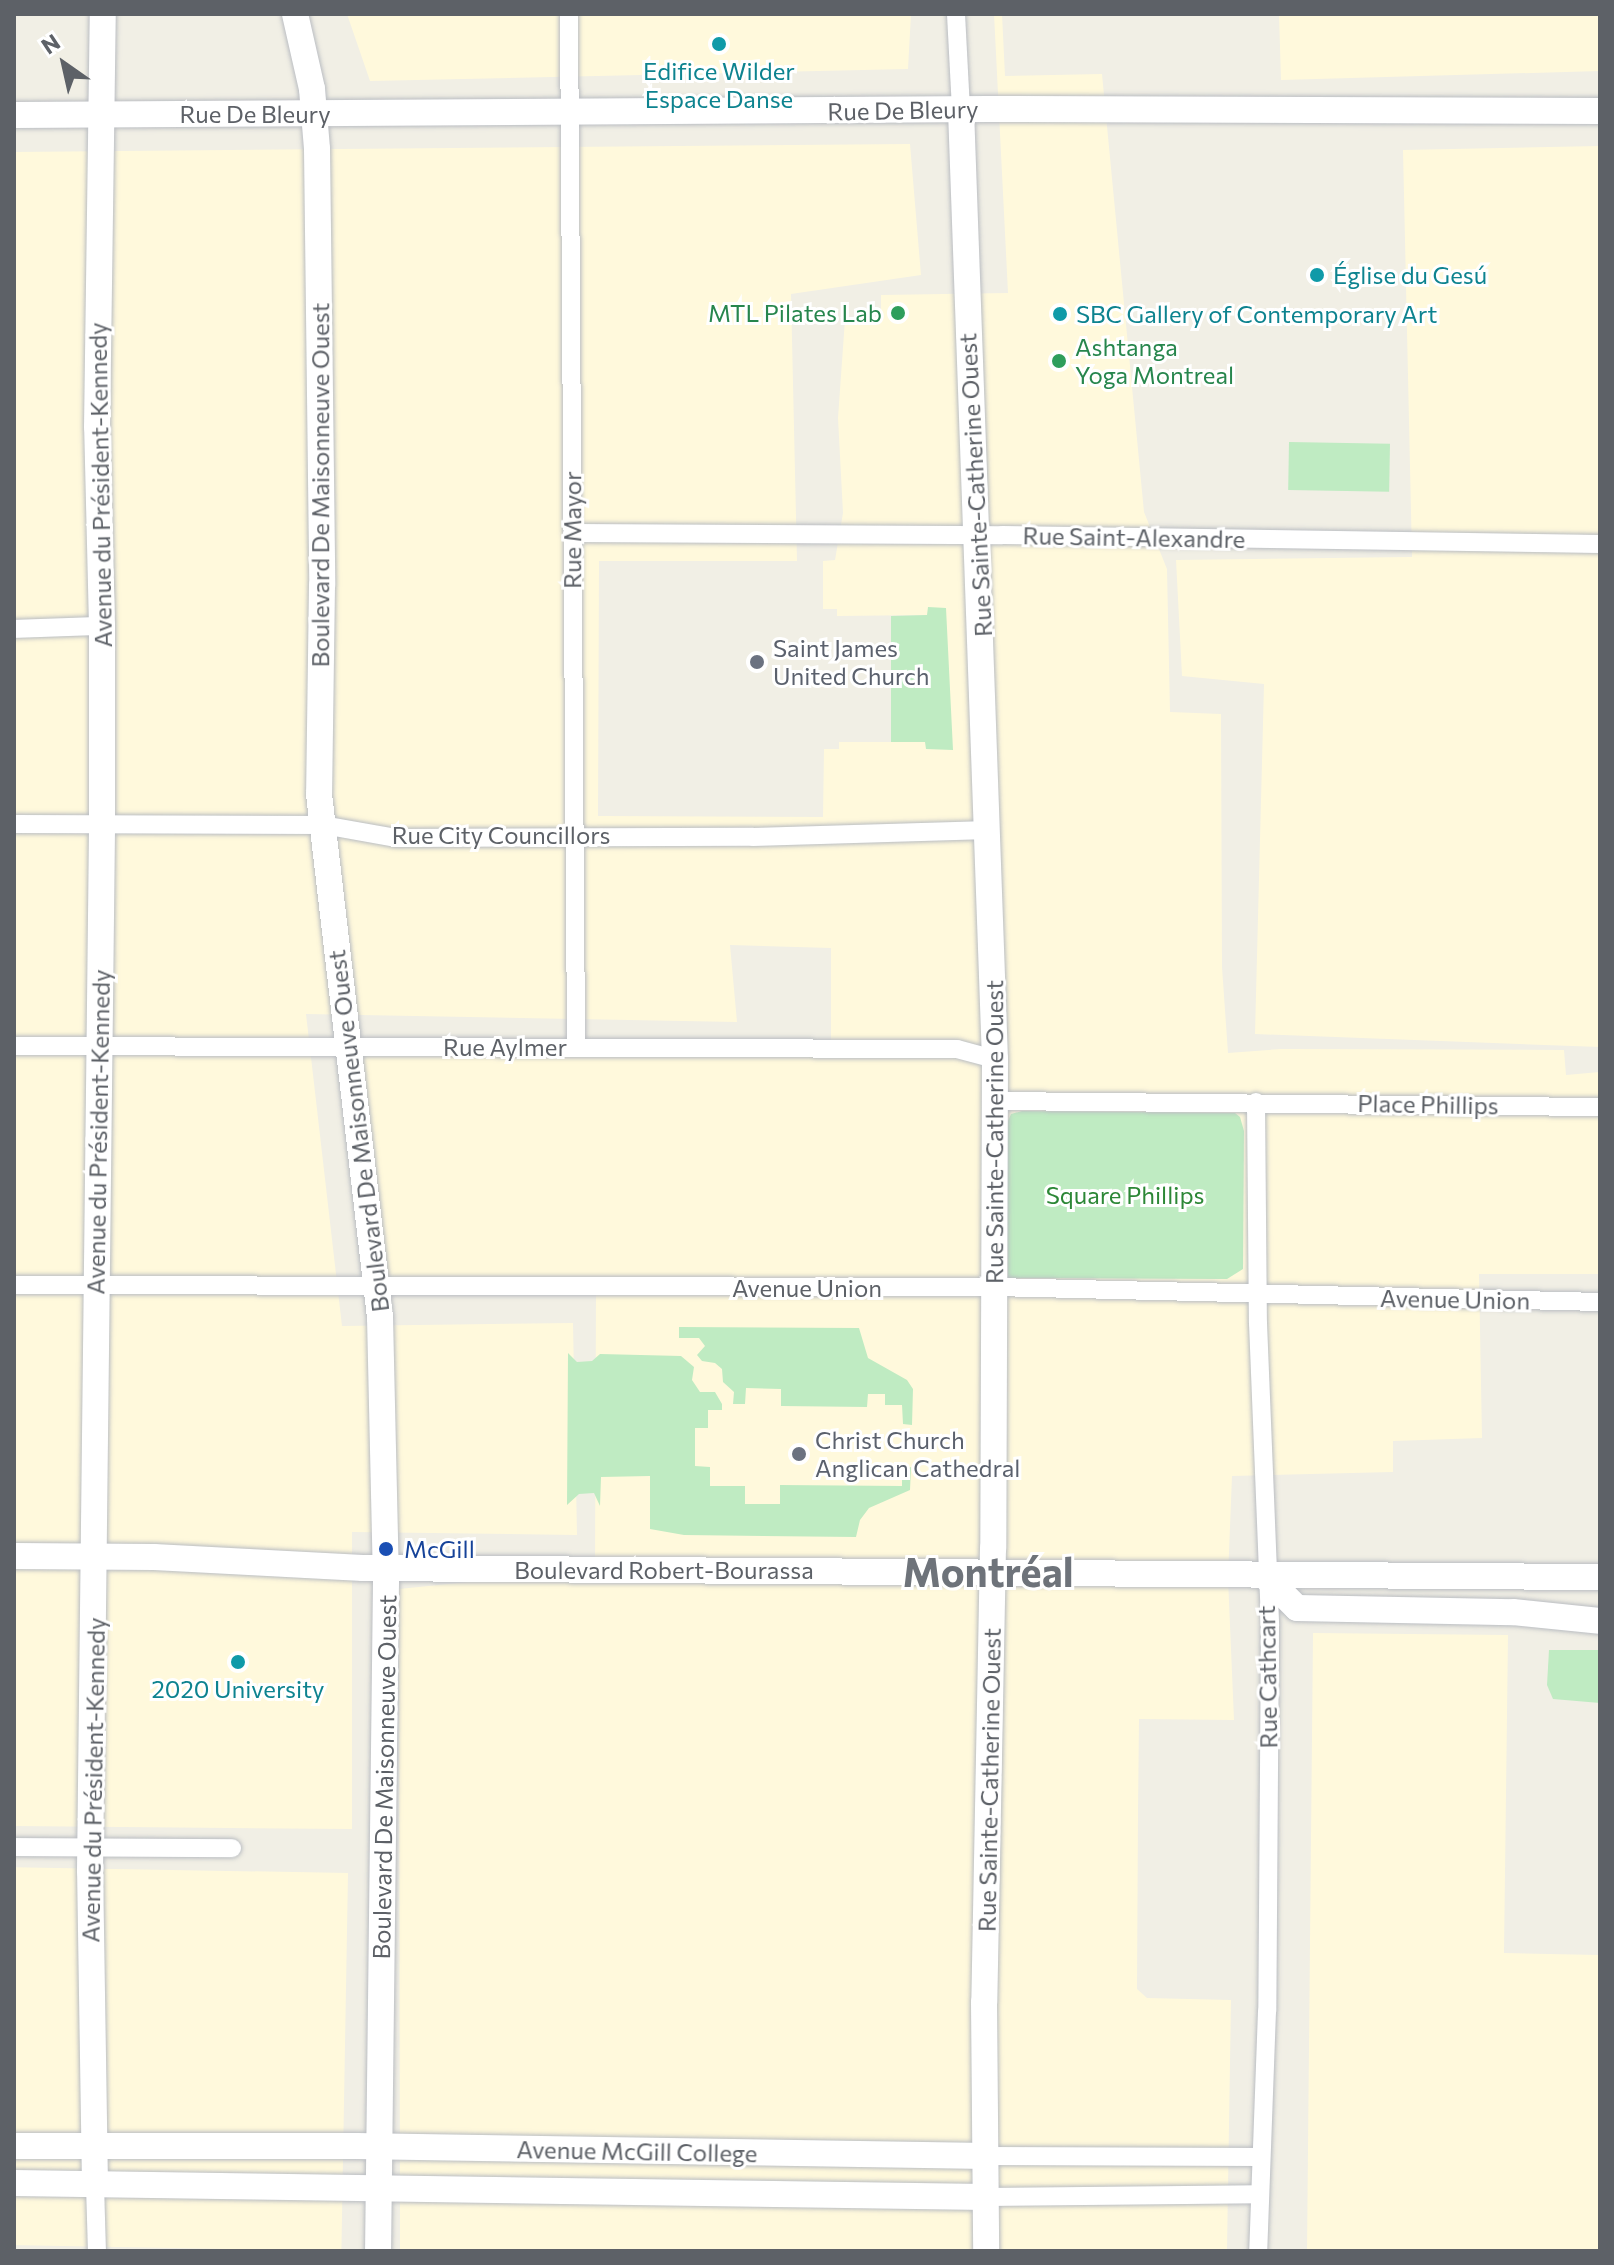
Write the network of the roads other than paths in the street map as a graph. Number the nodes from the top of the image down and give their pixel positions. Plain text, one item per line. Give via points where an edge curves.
1 (103, 14) edge
2 (295, 14) edge
3 (569, 14) edge
4 (956, 14) edge
5 (961, 110) junction
6 (1600, 111) edge
7 (315, 113) junction
8 (569, 113) junction
9 (14, 115) edge
10 (102, 115) junction
11 (572, 533) junction
12 (979, 535) junction
13 (1600, 544) edge
14 (102, 626) junction
15 (14, 629) edge
16 (14, 824) edge
17 (102, 824) junction
18 (323, 825) junction
19 (989, 830) junction
20 (574, 835) junction
21 (348, 1045) junction
22 (14, 1046) edge
23 (98, 1046) junction
24 (576, 1047) junction
25 (995, 1059) junction
26 (995, 1101) junction
27 (1256, 1102) junction
28 (1600, 1107) edge
29 (14, 1285) edge
30 (96, 1285) junction
31 (378, 1286) junction
32 (995, 1287) junction
33 (1257, 1295) junction
34 (1600, 1302) edge
35 (14, 1556) edge
36 (96, 1557) junction
37 (386, 1568) junction
38 (993, 1572) junction
39 (1265, 1576) junction
40 (1600, 1577) edge
41 (1600, 1621) edge
42 (14, 1847) edge
43 (91, 1847) junction
44 (232, 1848) dead end
45 (14, 2146) edge
46 (93, 2147) junction
47 (379, 2147) junction
48 (987, 2156) junction
49 (1261, 2157) junction
50 (14, 2183) edge
51 (95, 2185) junction
52 (379, 2189) junction
53 (1259, 2194) junction
54 (986, 2197) junction
55 (97, 2251) edge
56 (378, 2251) edge
57 (986, 2251) edge
58 (1258, 2251) edge

1 - 10 street, Avenue du Président-Kennedy
2 - 7 street, Boulevard De Maisonneuve Ouest
3 - 8 street, Rue Mayor
4 - 5 street, Rue Sainte-Catherine Ouest
5 - 6 street, Rue De Bleury
5 - 8 street, Rue De Bleury
5 - 12 street, Rue Sainte-Catherine Ouest
7 - 8 street, Rue De Bleury
7 - 10 street, Rue De Bleury
7 - 18 street, Boulevard De Maisonneuve Ouest
8 - 11 street, Rue Mayor
9 - 10 street, Rue De Bleury
10 - 14 street, Avenue du Président-Kennedy via 97,413
11 - 12 street, Rue Saint-Alexandre
11 - 20 street, Rue Mayor
12 - 13 street, Rue Saint-Alexandre
12 - 19 street, Rue Sainte-Catherine Ouest
14 - 15 street
14 - 17 street, Avenue du Président-Kennedy
16 - 17 street, Rue City Councillors
17 - 18 street, Rue City Councillors
17 - 23 street, Avenue du Président-Kennedy
18 - 20 street, Rue City Councillors via 397,838
18 - 21 street, Boulevard De Maisonneuve Ouest
19 - 20 street, Rue City Councillors via 753,837
19 - 25 street, Rue Sainte-Catherine Ouest
20 - 24 street, Rue Mayor
21 - 23 street, Rue Aylmer
21 - 24 street, Rue Aylmer
21 - 31 street, Boulevard De Maisonneuve Ouest
22 - 23 street, Rue Aylmer
23 - 30 street, Avenue du Président-Kennedy
24 - 25 street, Rue Aylmer via 957,1049
25 - 26 street, Rue Sainte-Catherine Ouest
26 - 27 street, Place Phillips
26 - 32 street, Rue Sainte-Catherine Ouest
27 - 28 street, Place Phillips
27 - 33 street, Rue Cathcart
29 - 30 street, Avenue Union
30 - 31 street, Avenue Union
30 - 36 street, Avenue du Président-Kennedy
31 - 32 street, Avenue Union
31 - 37 street, Boulevard De Maisonneuve Ouest
32 - 33 street, Avenue Union
32 - 38 street, Rue Sainte-Catherine Ouest
33 - 34 street, Avenue Union
33 - 39 street, Rue Cathcart
35 - 36 street, Boulevard Robert-Bourassa
36 - 37 street, Boulevard Robert-Bourassa
36 - 43 street, Avenue du Président-Kennedy
37 - 38 street, Boulevard Robert-Bourassa
37 - 47 street, Boulevard De Maisonneuve Ouest
38 - 39 street, Boulevard Robert-Bourassa
38 - 48 street, Rue Sainte-Catherine Ouest via 984,2002
39 - 40 street, Boulevard Robert-Bourassa
39 - 41 street via 1297,1608 1513,1612
39 - 49 street, Rue Cathcart via 1270,1626
42 - 43 street
43 - 44 street
43 - 46 street, Avenue du Président-Kennedy
45 - 46 street, Avenue McGill College
46 - 47 street, Avenue McGill College
46 - 51 street, Avenue du Président-Kennedy
47 - 48 street, Avenue McGill College
47 - 52 street, Boulevard De Maisonneuve Ouest
48 - 49 street, Avenue McGill College
48 - 54 street, Rue Sainte-Catherine Ouest
49 - 53 street, Rue Cathcart
50 - 51 street, Avenue McGill College
51 - 52 street, Avenue McGill College
51 - 55 street, Avenue du Président-Kennedy
52 - 54 street, Avenue McGill College
52 - 56 street, Boulevard De Maisonneuve Ouest
53 - 54 street, Avenue McGill College
53 - 58 street, Rue Cathcart
54 - 57 street, Rue Sainte-Catherine Ouest

